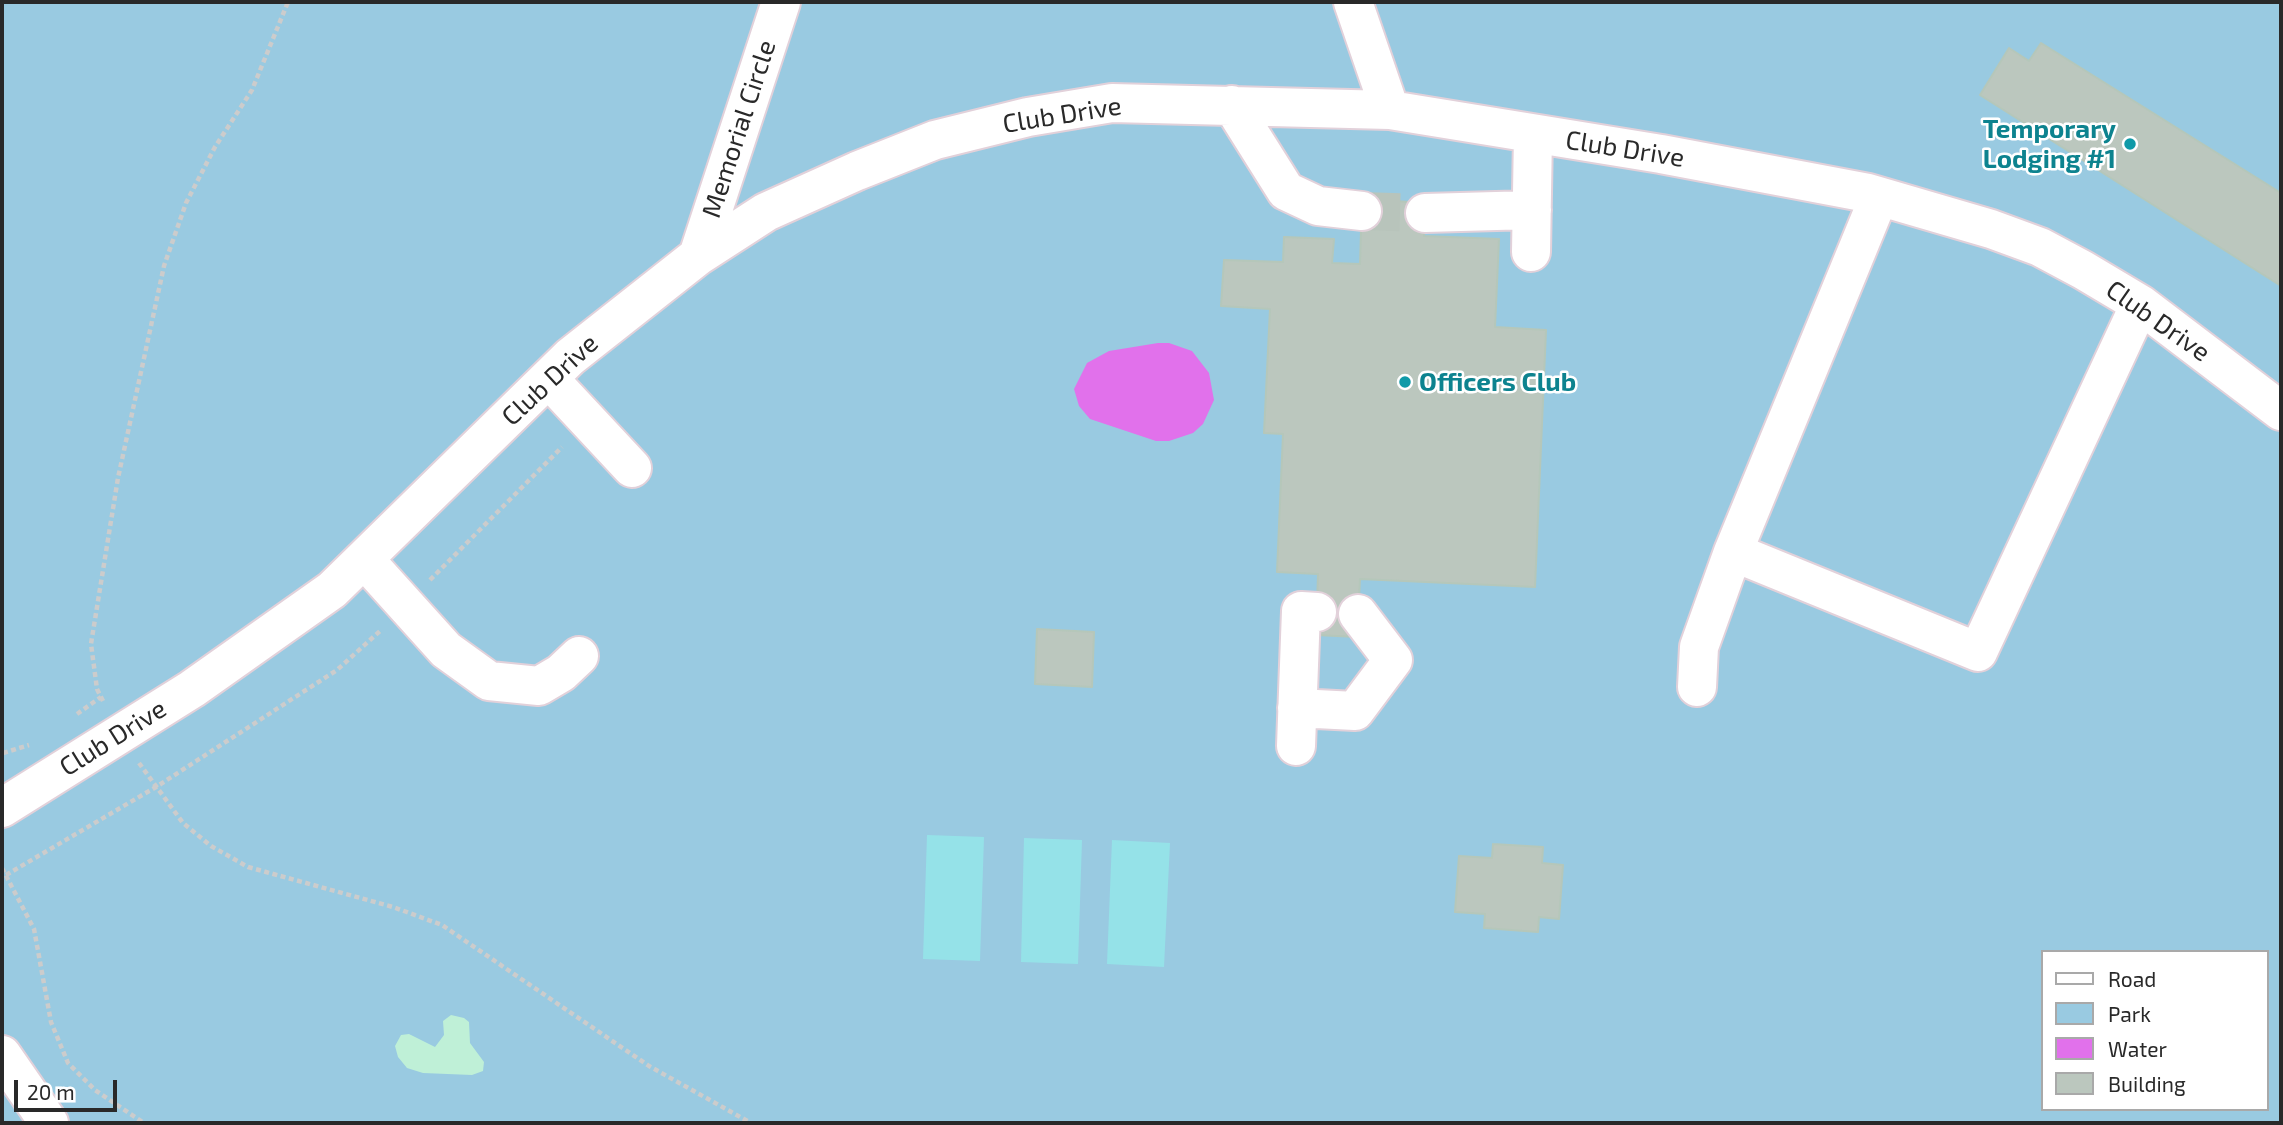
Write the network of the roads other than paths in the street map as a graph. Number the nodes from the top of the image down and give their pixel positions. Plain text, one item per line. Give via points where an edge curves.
1 (781, 2) edge
2 (1353, 2) edge
3 (1232, 106) junction
4 (1390, 110) junction
5 (1533, 134) junction
6 (1880, 197) junction
7 (1362, 211) tunnel mouth
8 (1532, 211) junction
9 (1425, 213) tunnel mouth
10 (1531, 253) dead end
11 (698, 256) junction
12 (2140, 304) junction
13 (549, 379) junction
14 (2281, 411) edge
15 (632, 468) dead end
16 (1733, 552) junction
17 (364, 559) junction
18 (1317, 612) dead end
19 (1358, 614) dead end
20 (579, 656) dead end
21 (1698, 687) dead end
22 (1297, 708) junction
23 (1296, 746) dead end
24 (2, 808) edge
25 (2, 1055) edge
26 (49, 1123) edge

1 - 11 street, Memorial Circle
2 - 4 street
3 - 4 street, Club Drive
3 - 7 street via 1286,191 1318,206
3 - 11 street, Club Drive via 1112,103 935,140 766,212
4 - 5 street, Club Drive
5 - 6 street, Club Drive
5 - 8 street
6 - 12 street, Club Drive via 2040,247
6 - 16 street
8 - 9 street
8 - 10 street
11 - 13 street, Club Drive via 570,357
12 - 14 street, Club Drive
12 - 16 street via 1978,652
13 - 15 street
13 - 17 street, Club Drive
16 - 21 street via 1699,647
17 - 20 street via 446,650 489,681 539,687
17 - 24 street, Club Drive via 332,590 263,642
18 - 22 street via 1301,611
19 - 22 street via 1392,660 1355,711
22 - 23 street
25 - 26 street

